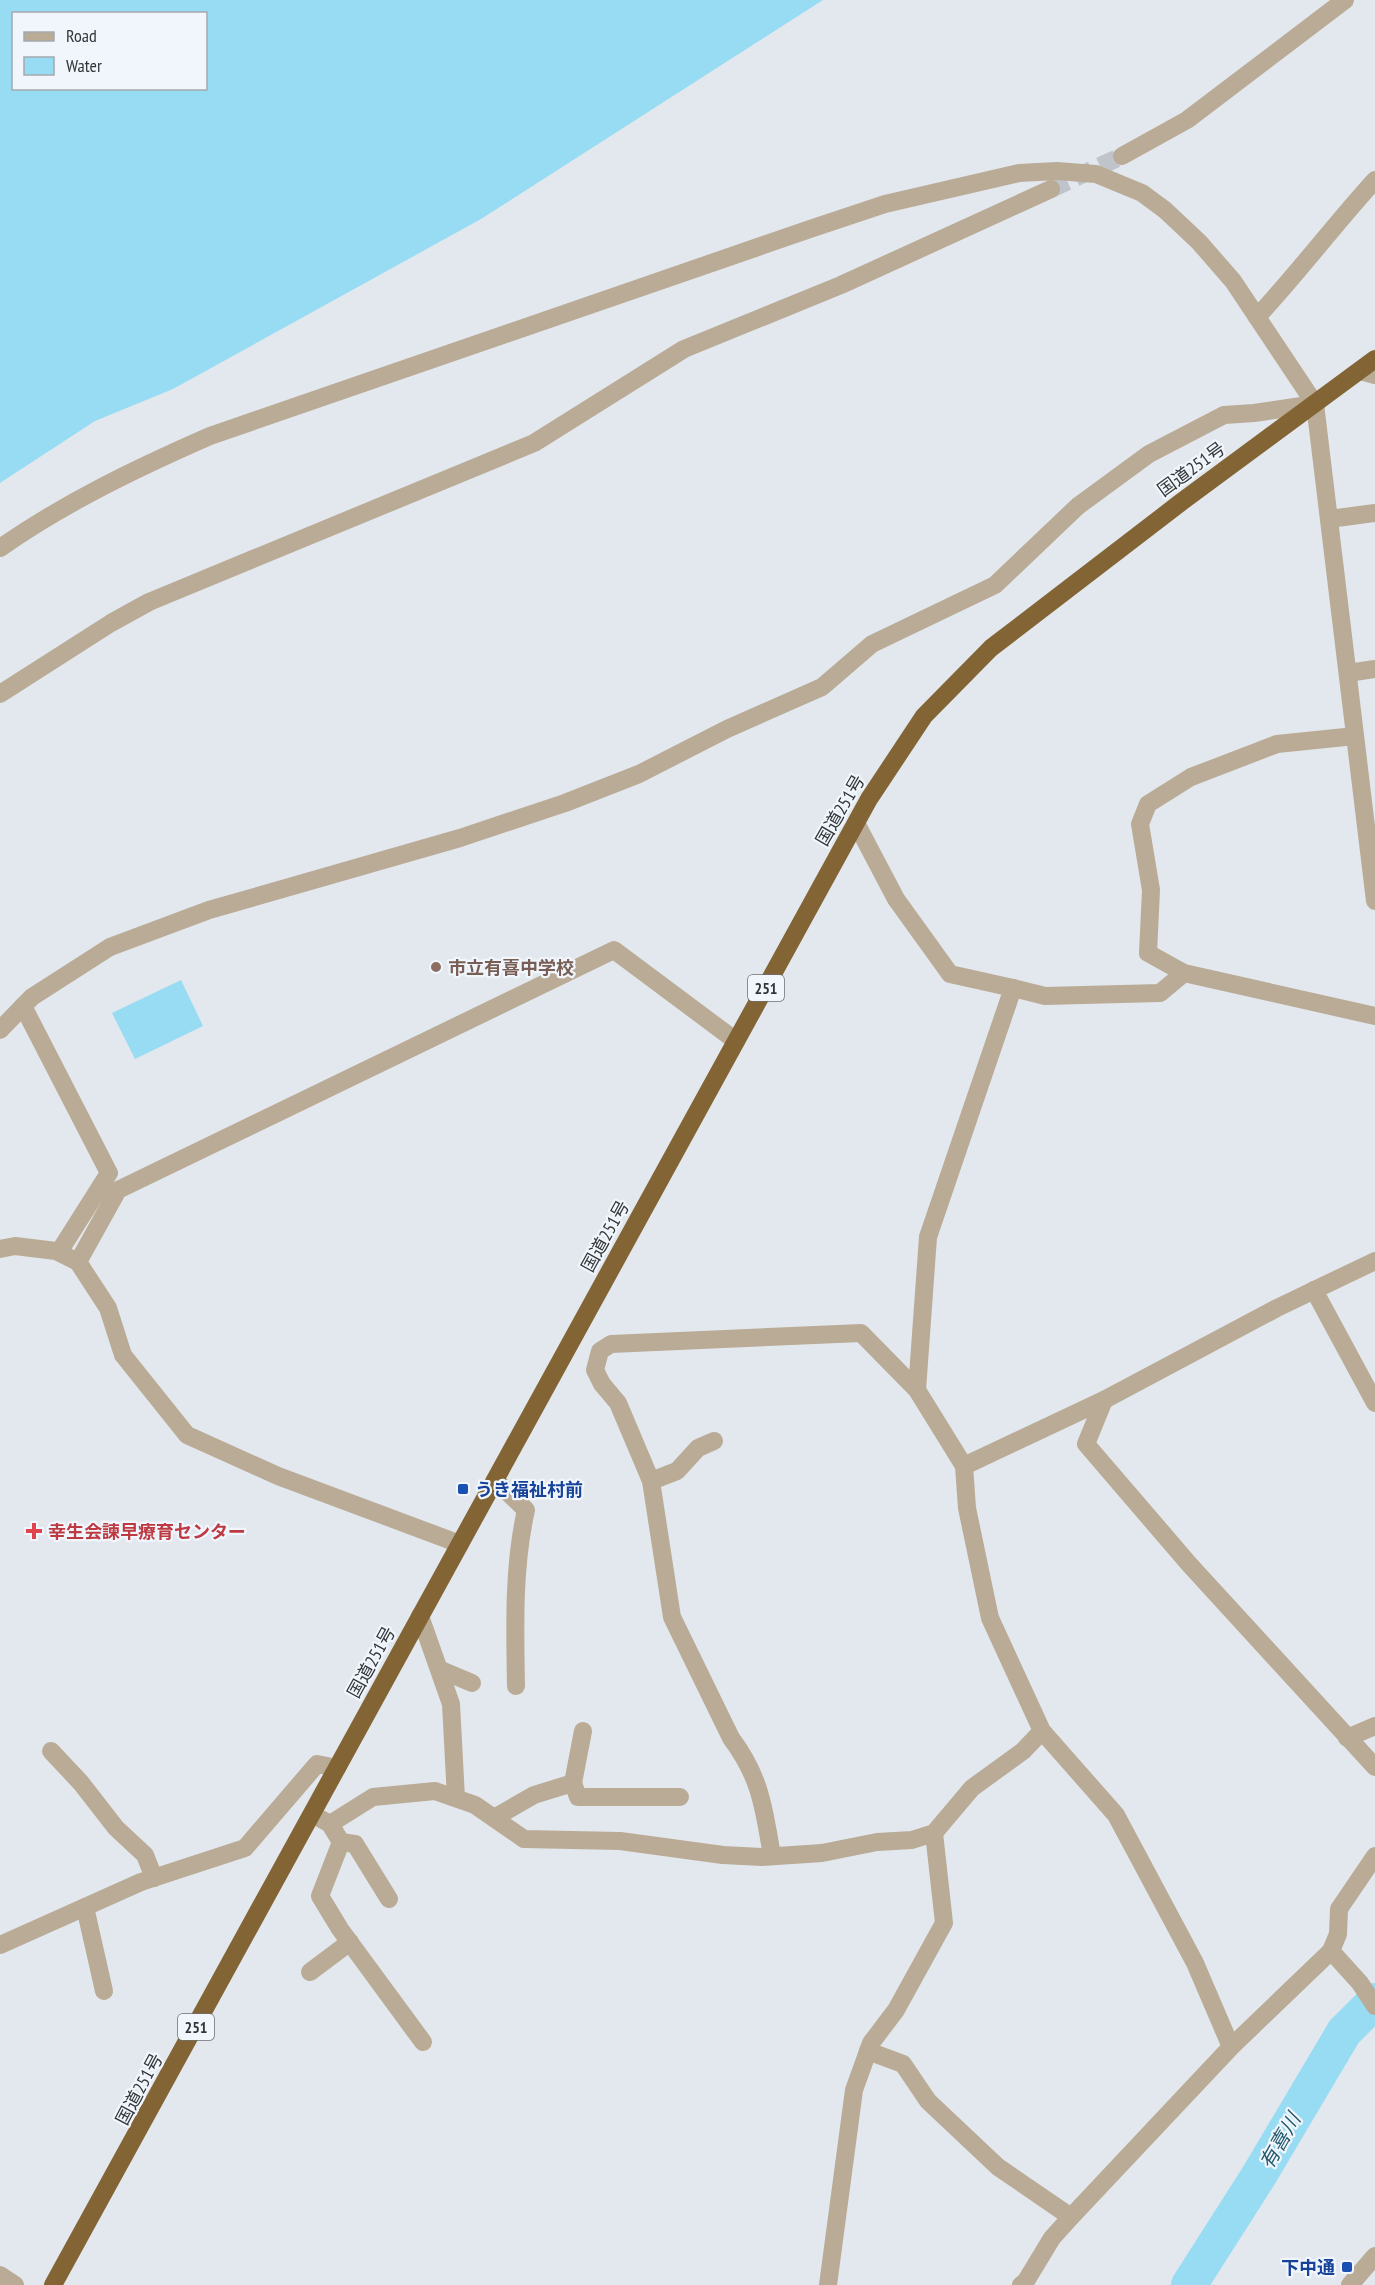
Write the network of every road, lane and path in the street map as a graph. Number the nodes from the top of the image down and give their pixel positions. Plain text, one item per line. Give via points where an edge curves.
1 (1345, 0) edge
2 (1122, 156) tunnel mouth
3 (1375, 180) edge
4 (1051, 189) tunnel mouth
5 (1257, 317) junction
6 (1375, 359) edge
7 (1367, 373) edge
8 (1315, 404) junction
9 (1375, 513) edge
10 (1329, 519) junction
11 (0, 548) edge
12 (1375, 669) edge
13 (1348, 673) junction
14 (0, 694) edge
15 (1355, 736) junction
16 (856, 823) junction
17 (1375, 901) edge
18 (1184, 973) junction
19 (1013, 988) junction
20 (23, 1006) junction
21 (1375, 1016) edge
22 (0, 1030) edge
23 (736, 1041) junction
24 (0, 1249) edge
25 (59, 1252) junction
26 (1375, 1261) edge
27 (78, 1262) junction
28 (1314, 1290) junction
29 (917, 1390) junction
30 (1104, 1400) junction
31 (1375, 1403) edge
32 (714, 1441) dead end
33 (964, 1466) junction
34 (495, 1480) junction
35 (651, 1481) junction
36 (460, 1544) junction
37 (420, 1616) junction
38 (441, 1670) junction
39 (472, 1683) dead end
40 (516, 1686) dead end
41 (1375, 1726) edge
42 (583, 1731) dead end
43 (1042, 1731) junction
44 (1347, 1738) junction
45 (51, 1751) dead end
46 (1375, 1767) edge
47 (337, 1768) junction
48 (573, 1784) junction
49 (680, 1797) dead end
50 (456, 1798) junction
51 (312, 1814) junction
52 (494, 1818) junction
53 (330, 1824) junction
54 (934, 1833) junction
55 (341, 1842) junction
56 (772, 1856) junction
57 (1375, 1856) edge
58 (154, 1878) junction
59 (389, 1899) dead end
60 (85, 1907) junction
61 (350, 1942) junction
62 (0, 1945) edge
63 (1331, 1951) junction
64 (310, 1972) dead end
65 (104, 1991) dead end
66 (1375, 2006) edge
67 (423, 2042) dead end
68 (1231, 2047) junction
69 (868, 2051) junction
70 (1071, 2217) junction
71 (1375, 2256) edge
72 (0, 2275) edge
73 (15, 2285) edge
74 (53, 2285) edge
75 (828, 2285) edge
76 (1021, 2285) edge
77 (1350, 2285) edge

1 - 2 street via 1187,120
3 - 5 street
4 - 14 street via 841,285 684,349 534,444 149,602
5 - 8 street
5 - 11 street via 1233,281 1199,242 1142,192 1096,174 1019,173 874,207 210,436 129,471 44,518
6 - 7 highway, 国道251号 / 251
7 - 8 highway, 国道251号 / 251
8 - 10 street
8 - 16 highway, 国道251号 / 251 via 991,648 924,716
8 - 20 street via 1224,415 1149,454 1078,506 995,585 872,644 822,687 639,774 460,838 209,910 110,948
9 - 10 street
10 - 13 street
12 - 13 street
13 - 15 street
15 - 17 street
15 - 18 street via 1276,744 1191,777 1148,804 1140,824 1151,890 1148,953
16 - 19 street via 897,899 950,974
16 - 23 highway, 国道251号 / 251
18 - 19 street via 1160,993 1045,996
18 - 21 street
19 - 29 street via 928,1238
20 - 22 street
20 - 25 street via 109,1173
23 - 27 street via 614,950 118,1190
23 - 34 highway, 国道251号 / 251
24 - 25 street via 15,1246
25 - 27 street
26 - 28 street
27 - 36 street via 108,1308 123,1355 187,1435 278,1476
28 - 30 street
28 - 31 street
29 - 33 street
29 - 35 street via 861,1333 611,1344 600,1351 595,1370 618,1403
30 - 33 street
30 - 44 street via 1086,1444
32 - 35 street via 698,1448 677,1471
33 - 43 street via 967,1508 990,1618
34 - 36 highway, 国道251号 / 251
34 - 40 street via 526,1510 517,1547
35 - 56 street via 672,1617 761,1790
36 - 37 highway, 国道251号 / 251
37 - 38 street
37 - 47 highway, 国道251号 / 251
38 - 39 street
38 - 50 street via 451,1704
41 - 44 street
42 - 48 street
43 - 54 street via 1023,1751 972,1788
43 - 68 street via 1116,1815 1195,1963
44 - 46 street
45 - 58 street via 116,1828 145,1855
47 - 51 highway, 国道251号 / 251
47 - 58 street via 317,1764 245,1848
48 - 49 street via 578,1797
48 - 52 street via 534,1795
50 - 52 street
50 - 53 street via 435,1791 373,1797
51 - 53 street
51 - 74 highway, 国道251号 / 251
52 - 56 street via 524,1839 620,1841 723,1855
53 - 55 street
54 - 56 street via 912,1840 877,1842 822,1853
54 - 69 street via 944,1923 896,2010
55 - 59 street via 355,1844
55 - 61 street via 320,1896
57 - 63 street via 1339,1909 1338,1934
58 - 60 street
60 - 62 street
60 - 65 street
61 - 64 street
61 - 67 street
63 - 66 street
63 - 68 street
68 - 70 street
69 - 70 street via 903,2064 928,2101 998,2167
69 - 75 street via 854,2090
70 - 76 street
71 - 77 street
72 - 73 street

